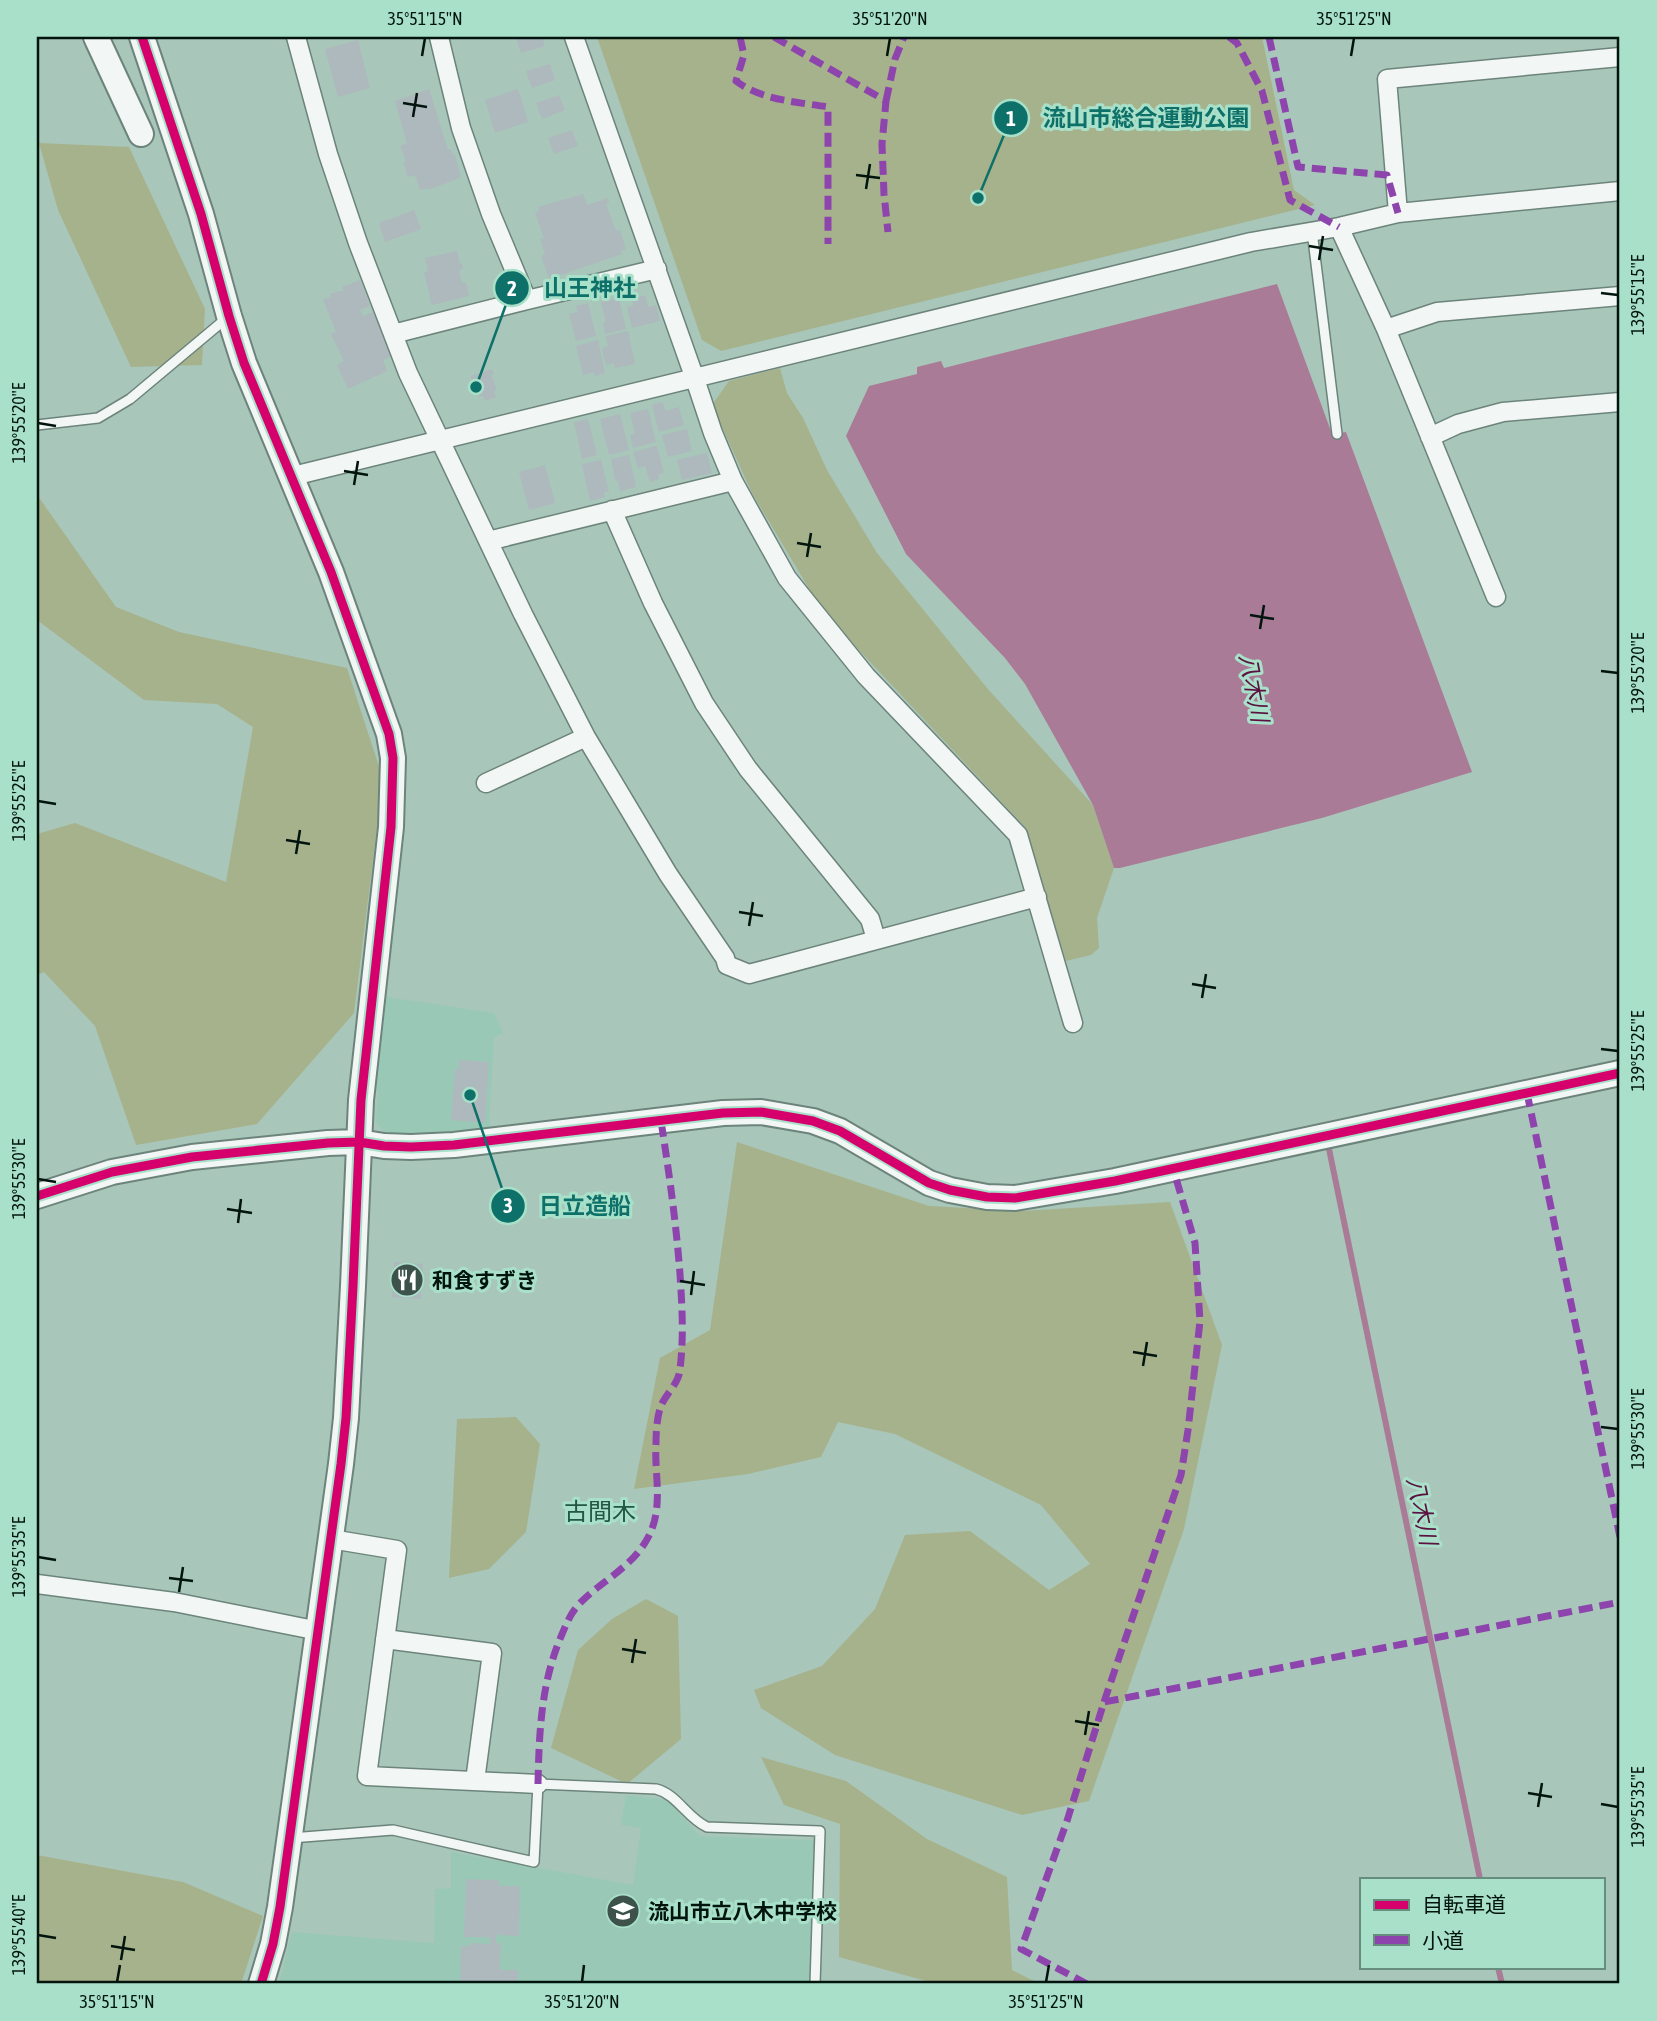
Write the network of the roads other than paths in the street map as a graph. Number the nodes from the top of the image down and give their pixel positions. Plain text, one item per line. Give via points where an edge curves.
1 (96, 37) edge
2 (142, 37) edge
3 (296, 37) edge
4 (439, 37) edge
5 (574, 37) edge
6 (1620, 57) edge
7 (141, 134) dead end
8 (1620, 191) edge
9 (1398, 213) junction
10 (1339, 227) junction
11 (1312, 231) junction
12 (657, 269) junction
13 (1620, 296) edge
14 (527, 300) junction
15 (229, 316) junction
16 (1386, 329) junction
17 (393, 334) junction
18 (695, 379) junction
19 (1620, 402) edge
20 (37, 425) edge
21 (1337, 433) dead end
22 (1430, 437) junction
23 (440, 441) junction
24 (293, 476) junction
25 (733, 481) junction
26 (612, 510) junction
27 (488, 541) junction
28 (1496, 597) dead end
29 (586, 737) junction
30 (486, 783) dead end
31 (1037, 897) junction
32 (876, 939) junction
33 (1073, 1023) dead end
34 (1620, 1073) edge
35 (359, 1142) junction
36 (37, 1196) edge
37 (331, 1539) junction
38 (37, 1584) edge
39 (319, 1631) junction
40 (385, 1639) junction
41 (475, 1781) junction
42 (538, 1784) junction
43 (291, 1838) junction
44 (261, 1984) edge
45 (816, 1984) edge

1 - 7 street
2 - 15 street via 201,214
3 - 17 street via 328,154
4 - 14 street via 461,128
5 - 12 street
6 - 9 street via 1387,79
8 - 9 street
9 - 10 street
10 - 11 street
10 - 16 street
11 - 18 street via 1251,242
11 - 21 lane
12 - 14 street
12 - 18 street
13 - 16 street via 1437,313
14 - 17 street
15 - 20 lane via 131,400 98,418
15 - 24 street via 244,363
16 - 22 street
17 - 23 street
18 - 23 street
18 - 25 street
19 - 22 street via 1503,412
22 - 28 street
23 - 24 street
23 - 27 street
24 - 35 street via 376,696 393,758 391,827
25 - 26 street
25 - 31 street via 787,578 866,676 1018,835
26 - 27 street
26 - 32 street via 704,702 748,769 870,919
27 - 29 street
29 - 30 street
29 - 32 street via 727,965 749,974
31 - 32 street
31 - 33 street
34 - 35 street via 1115,1181 1015,1198 987,1197 929,1183 840,1131 761,1112 454,1145
35 - 36 street via 151,1163
35 - 37 street via 346,1418
37 - 39 street
37 - 40 street via 397,1550
38 - 39 street via 174,1602
39 - 43 street
40 - 41 street via 492,1653
40 - 41 street via 367,1776
41 - 42 street
42 - 43 lane via 534,1862 393,1830
42 - 45 lane via 664,1791 696,1823 707,1827 820,1831
43 - 44 street

